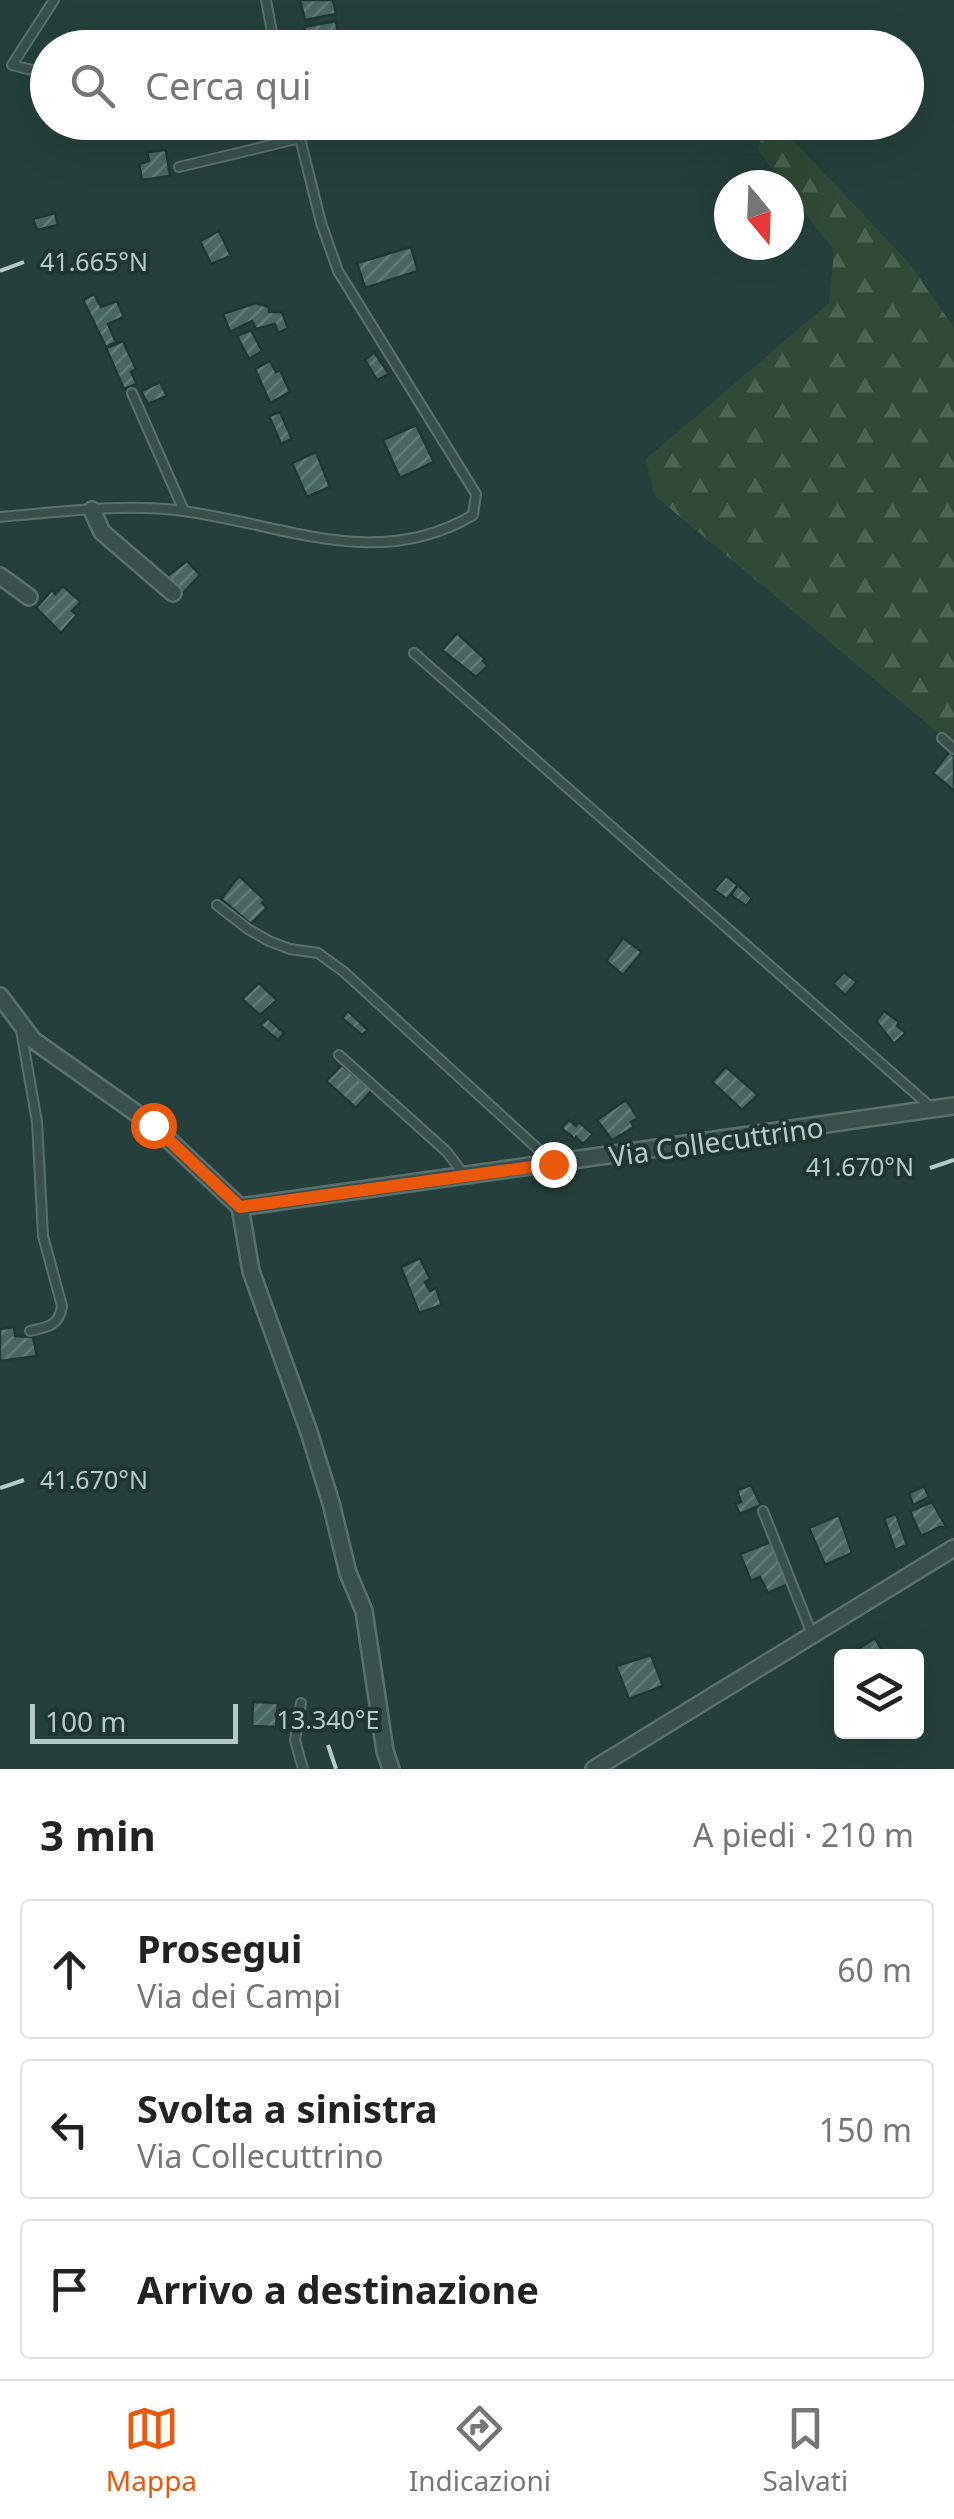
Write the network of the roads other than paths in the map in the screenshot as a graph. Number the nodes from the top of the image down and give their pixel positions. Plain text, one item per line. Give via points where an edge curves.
1 (54, 0) edge
2 (266, 0) edge
3 (34, 30) edge
4 (272, 30) edge
5 (30, 37) edge
6 (30, 69) edge
7 (291, 140) edge
8 (300, 140) edge
9 (179, 166) dead end
10 (132, 393) dead end
11 (92, 510) junction
12 (184, 511) junction
13 (0, 516) edge
14 (0, 576) edge
15 (173, 593) dead end
16 (29, 598) dead end
17 (414, 653) dead end
18 (942, 738) dead end
19 (954, 749) edge
20 (217, 904) dead end
21 (0, 996) edge
22 (19, 1021) junction
23 (340, 1056) dead end
24 (954, 1106) edge
25 (933, 1109) junction
26 (553, 1164) junction
27 (465, 1176) junction
28 (240, 1207) junction
29 (30, 1331) dead end
30 (762, 1511) dead end
31 (954, 1548) edge
32 (812, 1634) junction
33 (301, 1703) dead end
34 (304, 1769) edge
35 (391, 1769) edge
36 (594, 1769) edge

1 - 3 lane
2 - 4 lane
5 - 6 lane via 12,64
7 - 9 lane
8 - 12 lane via 338,271 478,502 473,515 446,531 348,544
10 - 12 lane
11 - 12 lane
11 - 13 lane
11 - 15 street via 102,532
14 - 16 street
17 - 25 lane
18 - 19 lane
20 - 26 lane via 270,941 318,952 344,972
21 - 22 street
22 - 28 street via 34,1040 153,1125
22 - 29 lane via 38,1122 42,1236 62,1306 54,1325
23 - 27 lane
24 - 25 street, Via Collecuttrino
25 - 26 street, Via Collecuttrino
26 - 27 street, Via Collecuttrino
27 - 28 street, Via Collecuttrino
28 - 35 street via 251,1270 364,1611
30 - 32 lane
31 - 32 street
32 - 36 street
33 - 34 lane via 294,1740

